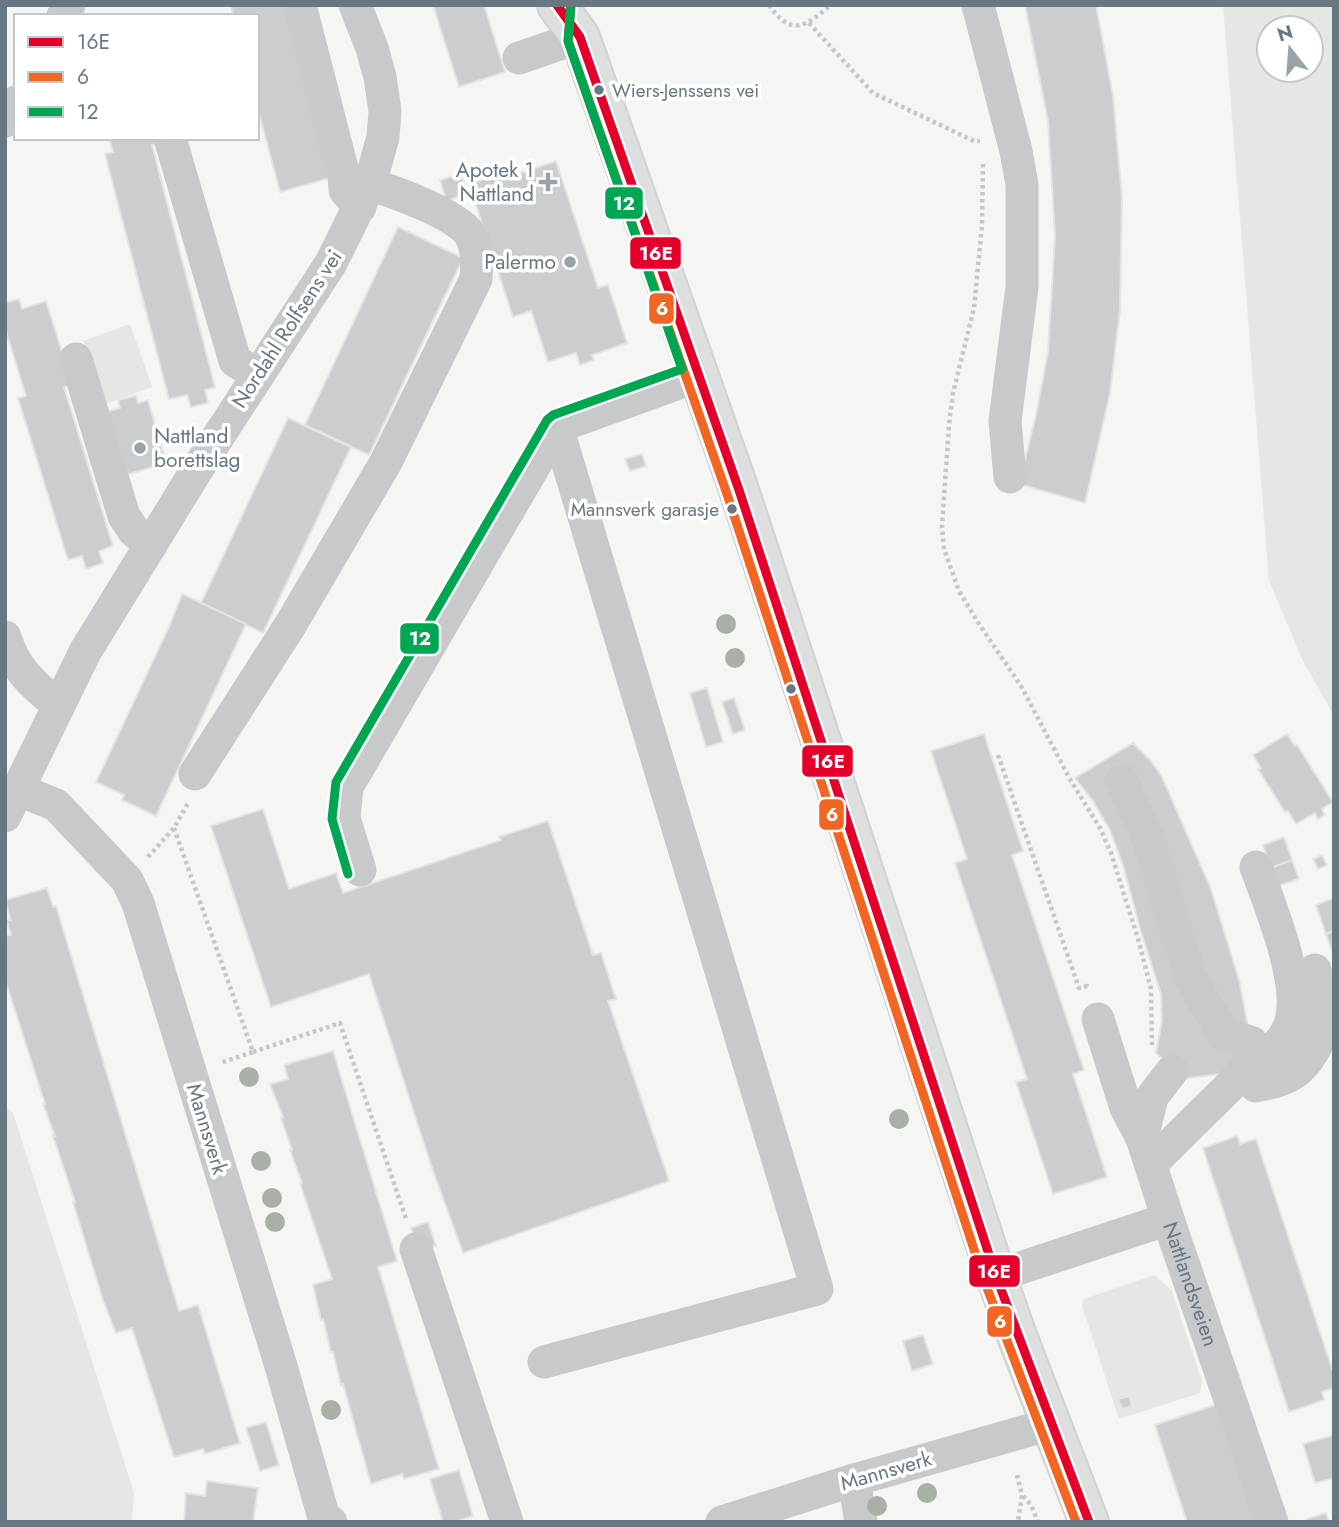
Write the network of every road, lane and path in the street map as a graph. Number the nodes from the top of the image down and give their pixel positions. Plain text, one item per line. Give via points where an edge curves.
1 (300, 5) edge
2 (355, 5) edge
3 (556, 5) edge
4 (769, 5) edge
5 (831, 5) edge
6 (978, 5) edge
7 (581, 21) edge
8 (809, 23) junction
9 (519, 58) dead end
10 (14, 105) edge
11 (5, 121) edge
12 (171, 140) edge
13 (365, 196) junction
14 (977, 283) junction
15 (985, 284) dead end
16 (76, 359) dead end
17 (258, 375) junction
18 (698, 376) junction
19 (557, 427) junction
20 (1010, 477) dead end
21 (151, 545) junction
22 (5, 636) edge
23 (58, 705) junction
24 (998, 755) dead end
25 (195, 774) joint
26 (1122, 781) dead end
27 (11, 802) edge
28 (174, 828) junction
29 (1256, 867) dead end
30 (360, 870) dead end
31 (127, 880) junction
32 (1315, 970) dead end
33 (1098, 1019) joint
34 (253, 1052) junction
35 (1172, 1071) dead end
36 (190, 1073) junction
37 (1243, 1073) junction
38 (1152, 1097) junction
39 (1147, 1151) junction
40 (1168, 1219) junction
41 (416, 1249) joint
42 (996, 1276) junction
43 (544, 1362) dead end
44 (1051, 1424) junction
45 (1017, 1475) dead end
46 (854, 1480) junction
47 (1023, 1495) junction
48 (325, 1521) edge
49 (507, 1522) edge
50 (722, 1522) edge
51 (861, 1522) edge
52 (1018, 1522) edge
53 (1038, 1522) edge
54 (1089, 1522) edge
55 (1272, 1522) edge

1 - 13 street via 345,190
2 - 13 street, Nordahl Rolfsens vei via 380,77 384,111 383,137
3 - 7 main road
4 - 8 path via 779,20 798,26
5 - 8 path
6 - 20 street via 1022,185 1022,287 1004,421
7 - 9 street
7 - 18 main road
8 - 14 path via 873,93 974,141 983,140
10 - 11 street
12 - 17 street via 235,361
13 - 17 street, Nordahl Rolfsens vei via 331,263
13 - 25 street via 401,194 453,220 470,235 477,258 476,279 386,462 291,624
14 - 15 path
14 - 38 path via 949,425 944,549 959,591 1021,686 1111,853 1151,989
16 - 21 street via 124,516
17 - 21 street, Nordahl Rolfsens vei
18 - 19 street
18 - 42 main road via 744,503
19 - 30 street via 347,787 344,818
19 - 43 street via 817,1289
21 - 23 street, Nordahl Rolfsens vei
22 - 23 street via 17,666
23 - 27 street, Nordahl Rolfsens vei
24 - 33 path via 1079,988 1087,986
25 - 28 path via 199,783
26 - 37 street via 1149,841 1190,977 1223,1034 1251,1042 1253,1052
27 - 31 street, Mannsverk via 56,805
28 - 31 path
28 - 34 path
29 - 37 street via 1294,989 1293,1015 1286,1033
31 - 36 street, Mannsverk
32 - 37 street via 1325,1011 1313,1050 1297,1071 1278,1081 1256,1086
33 - 39 street via 1126,1108
34 - 36 path
34 - 41 path via 340,1023
35 - 38 street
36 - 48 street, Mannsverk
37 - 39 street
38 - 39 street
39 - 40 street
40 - 42 street, Nattlandsveien
40 - 55 street, Nattlandsveien
41 - 49 street
42 - 44 main road
44 - 46 street, Mannsverk
44 - 54 main road
45 - 47 path
46 - 50 street, Mannsverk
46 - 51 street
47 - 52 path
47 - 53 path

